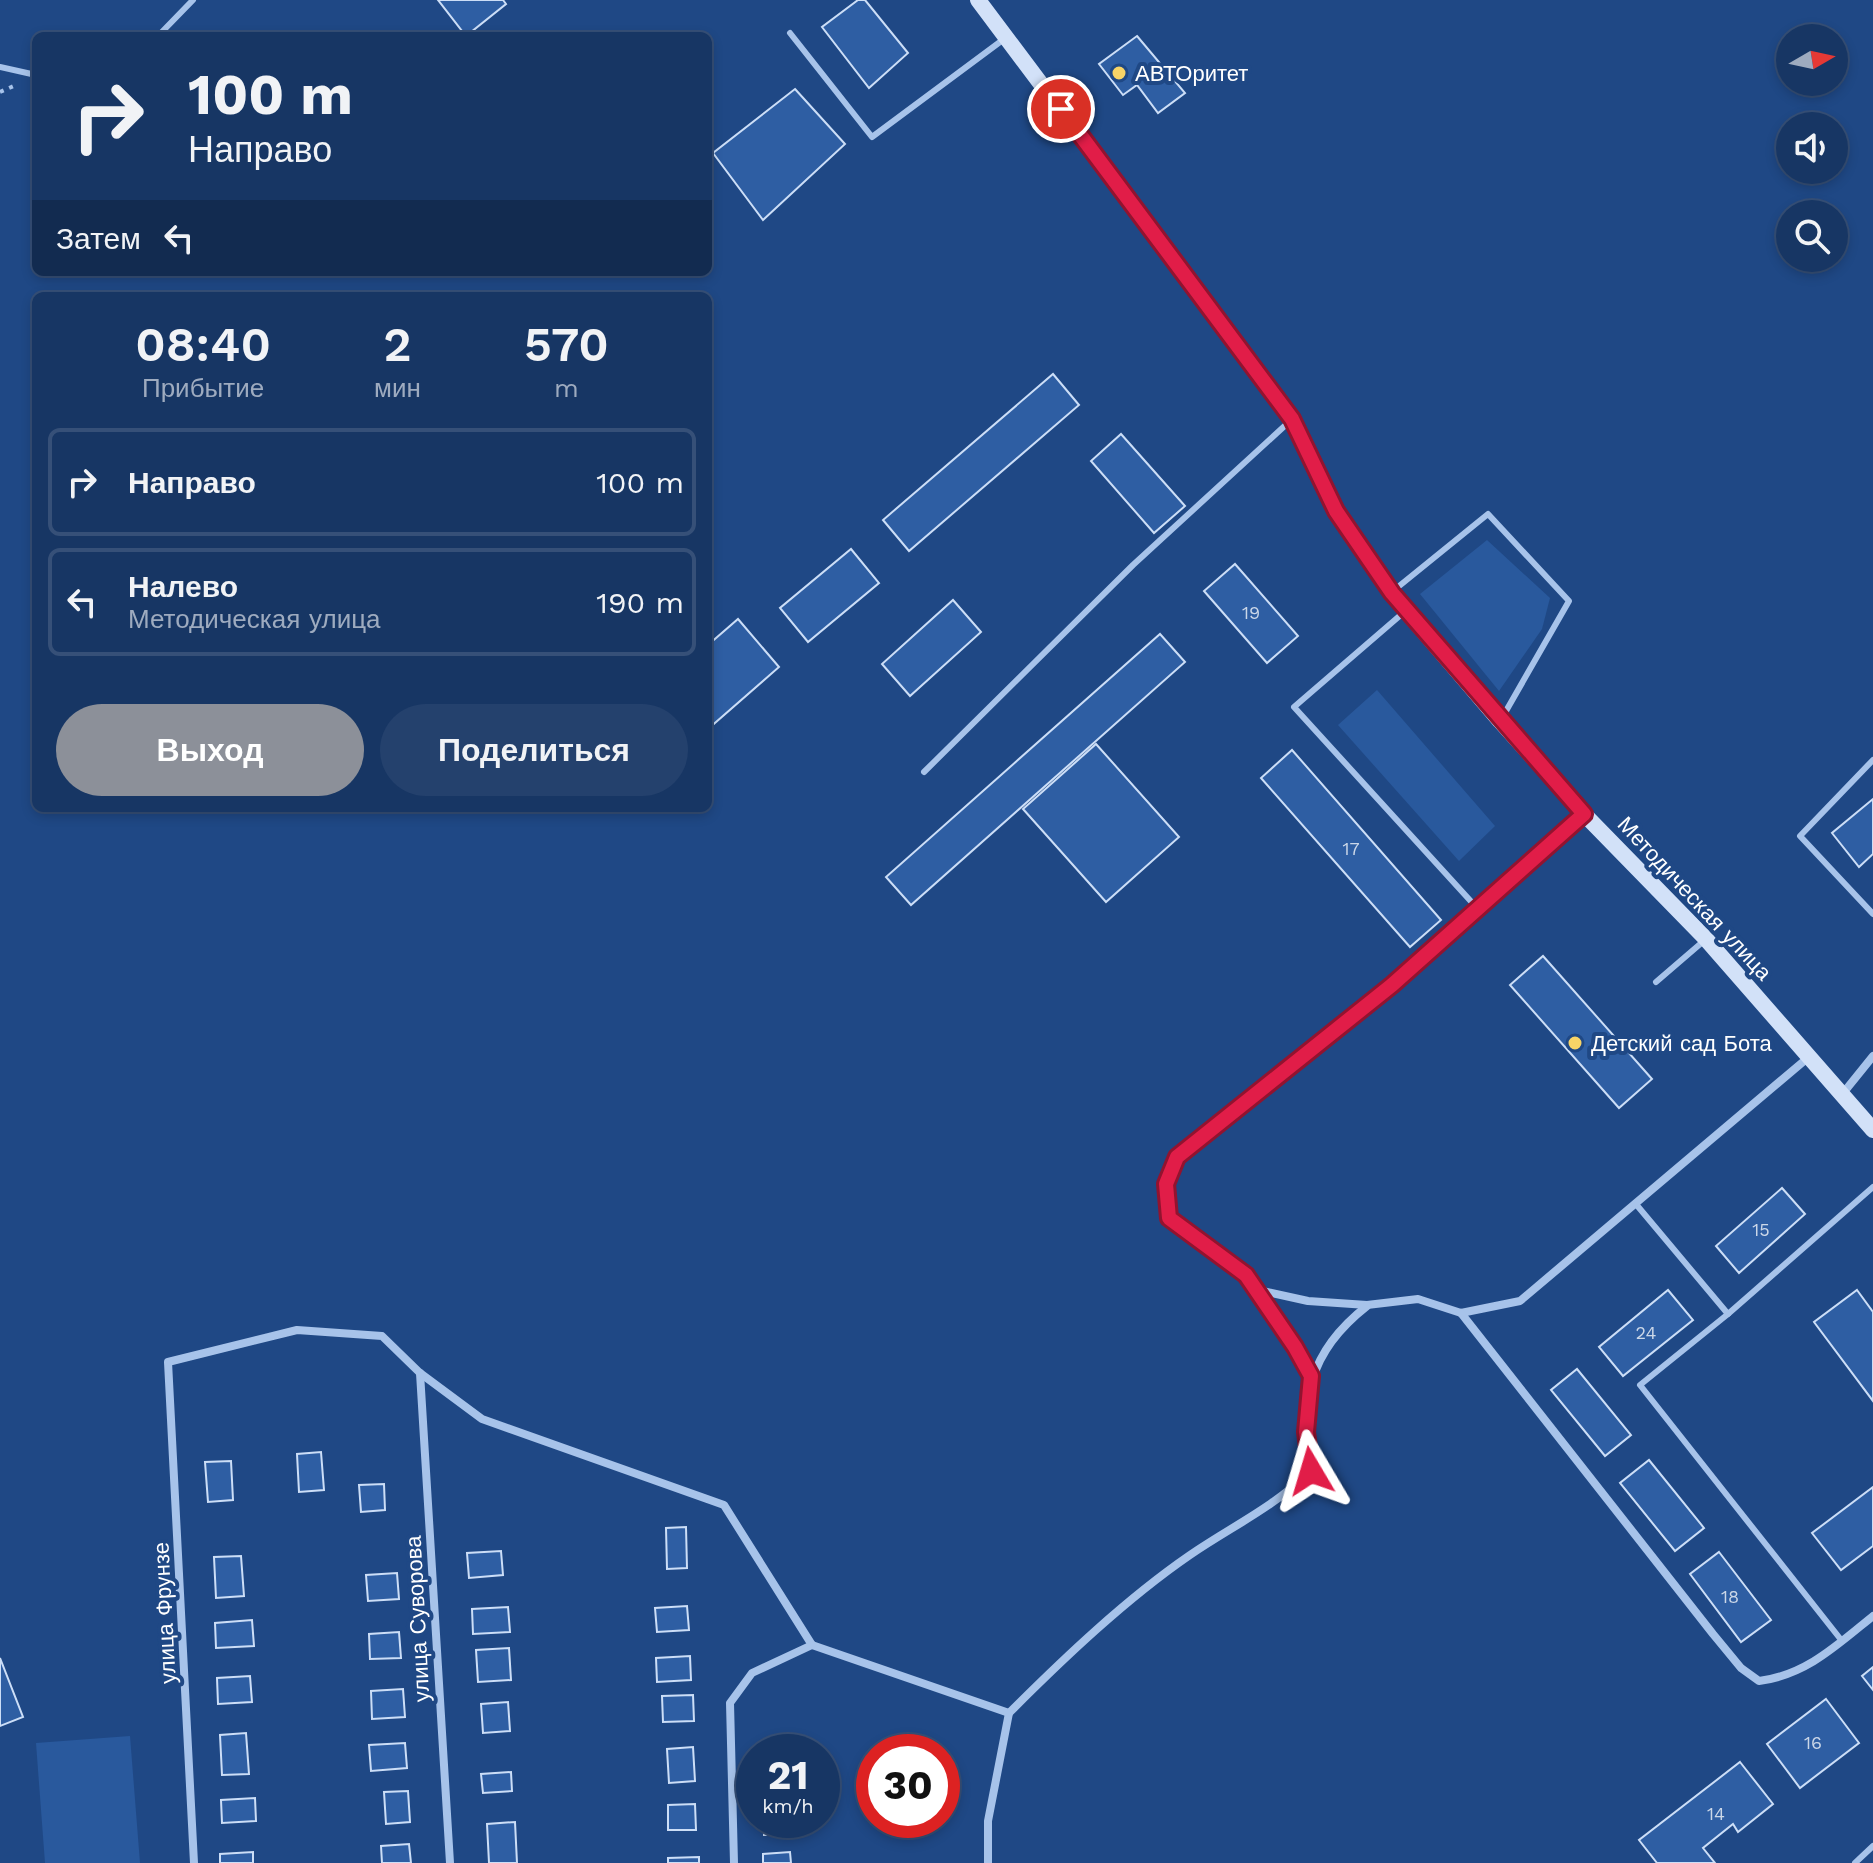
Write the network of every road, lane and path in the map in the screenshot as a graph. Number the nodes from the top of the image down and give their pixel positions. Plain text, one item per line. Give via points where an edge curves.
1 (193, 0) edge
2 (978, 0) edge
3 (162, 32) edge
4 (790, 33) dead end
5 (1006, 37) junction
6 (0, 67) edge
7 (32, 74) edge
8 (1292, 419) junction
9 (1392, 593) junction
10 (1406, 611) junction
11 (1500, 721) junction
12 (1873, 760) edge
13 (924, 772) dead end
14 (1584, 814) junction
15 (1477, 908) junction
16 (1873, 914) edge
17 (1706, 939) junction
18 (1656, 982) dead end
19 (1810, 1056) junction
20 (1873, 1056) edge
21 (1844, 1092) junction
22 (1873, 1130) edge
23 (1873, 1187) edge
24 (1635, 1203) junction
25 (1258, 1290) junction
26 (1367, 1305) junction
27 (1461, 1313) junction
28 (1728, 1314) junction
29 (420, 1373) junction
30 (1311, 1376) junction
31 (1873, 1616) edge
32 (1842, 1641) junction
33 (812, 1645) junction
34 (1009, 1713) junction
35 (1873, 1846) edge
36 (194, 1863) edge
37 (450, 1863) edge
38 (734, 1863) edge
39 (988, 1863) edge
40 (1855, 1863) edge

1 - 3 lane
2 - 5 main road, Методическая улица
4 - 5 lane via 872,137
5 - 8 main road, Методическая улица
6 - 7 lane
8 - 9 main road, Методическая улица via 1336,511
8 - 13 lane via 1133,565
9 - 10 main road, Методическая улица
9 - 11 lane via 1488,514 1569,601
10 - 11 main road, Методическая улица
10 - 15 lane via 1294,707
11 - 14 main road, Методическая улица
12 - 16 lane via 1800,836
14 - 15 lane
14 - 17 main road, Методическая улица
15 - 25 street via 1392,985 1177,1157 1166,1184 1169,1218 1246,1275
17 - 18 lane
17 - 19 main road, Методическая улица
19 - 21 main road, Методическая улица
19 - 24 street
20 - 21 street
21 - 22 main road, Методическая улица
23 - 28 lane
24 - 27 street via 1520,1301
24 - 28 lane
25 - 26 street via 1308,1301
25 - 30 street
26 - 27 street via 1418,1299
26 - 30 street via 1327,1345
27 - 32 street via 1741,1668 1759,1681 1783,1678
28 - 32 lane via 1640,1385
29 - 33 street via 482,1419 724,1505
29 - 36 street, улица Фрунзе via 382,1336 297,1330 168,1362
29 - 37 street, улица Суворова
30 - 34 street via 1306,1432 1311,1471 1278,1501 1189,1556 1061,1661
31 - 32 street
33 - 34 street
33 - 38 street via 752,1673 730,1703
34 - 39 street via 988,1821
35 - 40 lane

